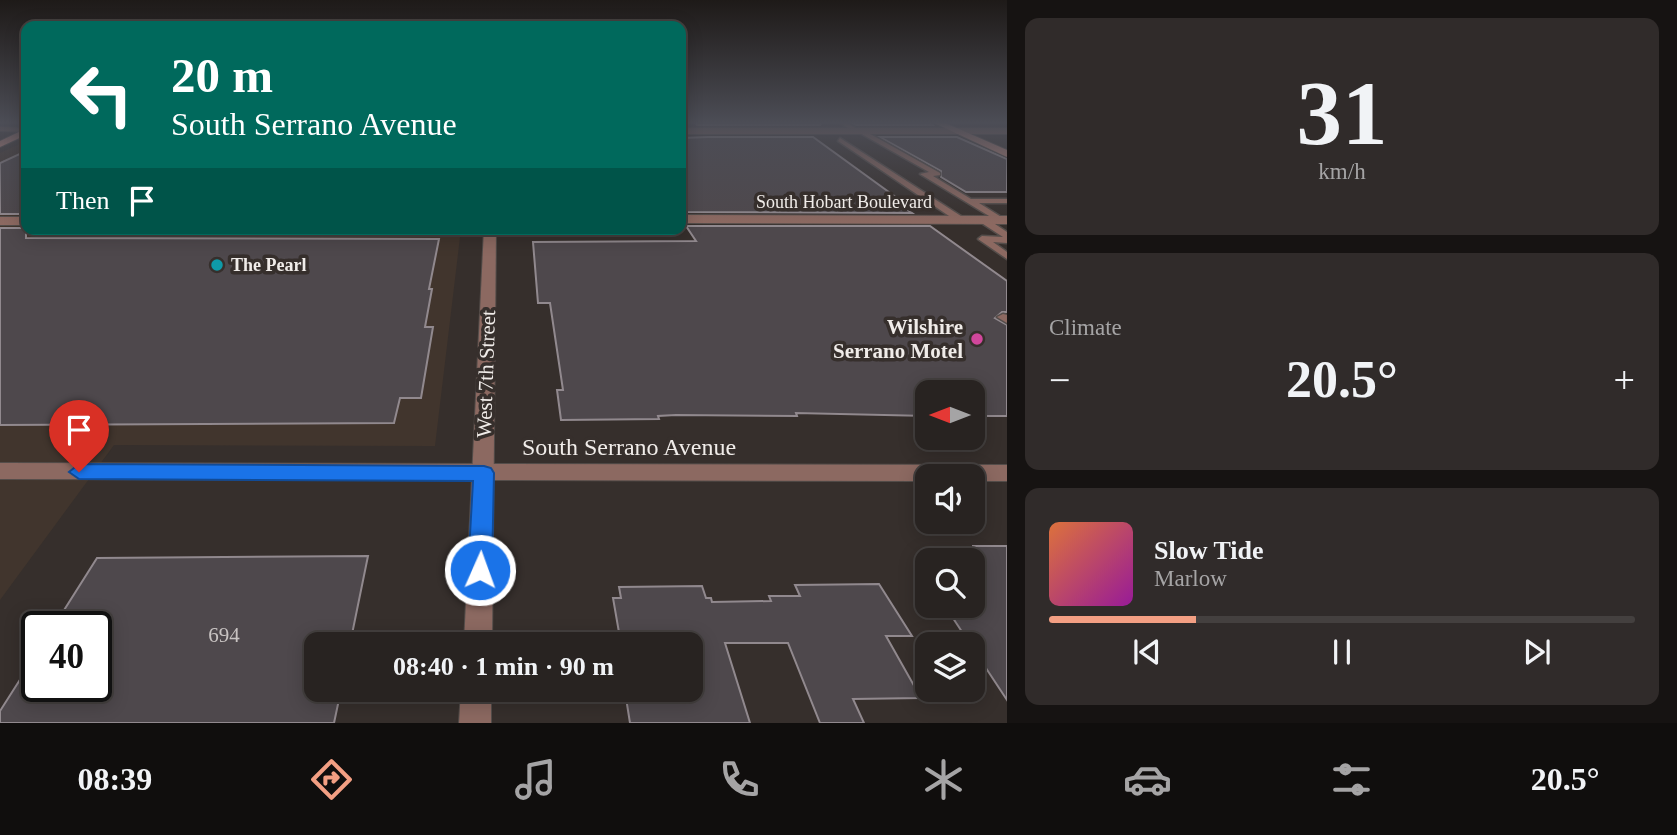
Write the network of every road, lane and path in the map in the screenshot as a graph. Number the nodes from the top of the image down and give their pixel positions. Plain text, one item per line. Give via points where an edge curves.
1 (863, 156) edge
2 (905, 156) edge
3 (970, 201) junction
4 (1007, 201) edge
5 (686, 219) edge
6 (961, 220) junction
7 (983, 220) junction
8 (1004, 220) edge
9 (0, 221) edge
10 (21, 221) edge
11 (490, 235) edge
12 (1007, 238) edge
13 (1007, 256) edge
14 (0, 471) edge
15 (484, 473) junction
16 (1007, 473) edge
17 (478, 632) edge
18 (476, 702) edge
19 (475, 723) edge

1 - 6 lane
2 - 3 lane via 938,174 924,174
3 - 4 lane
3 - 8 lane
5 - 6 street, South Hobart Boulevard
6 - 7 street, South Hobart Boulevard
7 - 8 street, South Hobart Boulevard
7 - 12 lane
9 - 10 street
11 - 15 street, West 7th Street
12 - 13 lane via 982,239
14 - 15 street, South Serrano Avenue
15 - 16 street, South Serrano Avenue
15 - 17 street, West 7th Street
18 - 19 street

